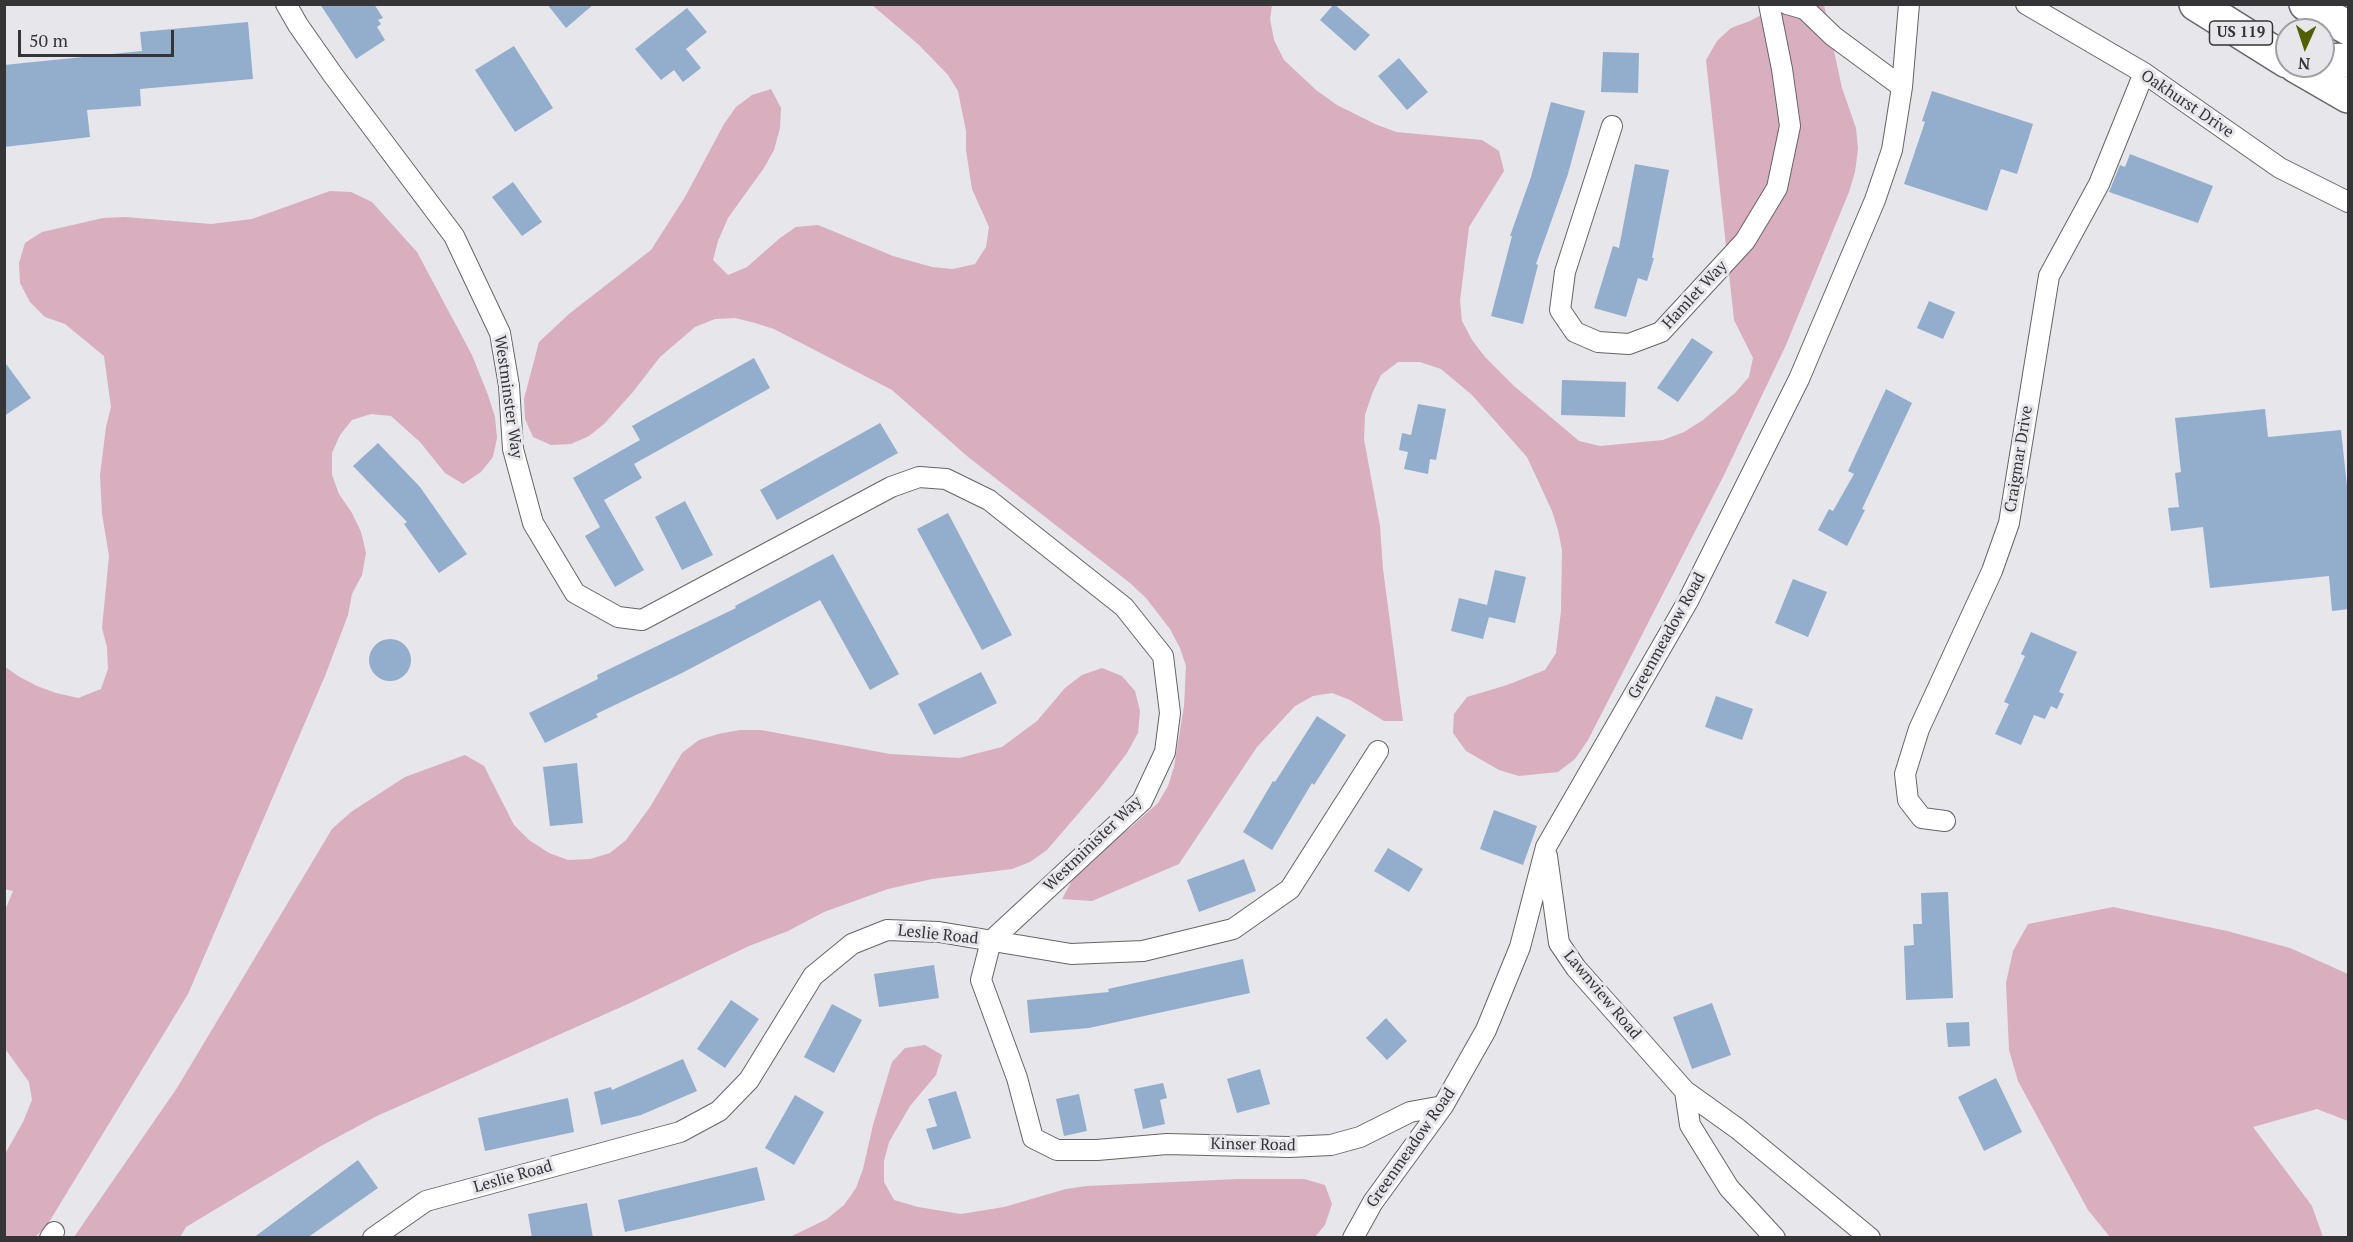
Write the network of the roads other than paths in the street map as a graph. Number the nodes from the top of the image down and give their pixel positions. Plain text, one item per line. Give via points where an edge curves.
1 (286, 4) edge
2 (1769, 4) edge
3 (1787, 4) edge
4 (1909, 4) edge
5 (2026, 4) edge
6 (2196, 4) edge
7 (2233, 4) edge
8 (2306, 4) edge
9 (2349, 28) edge
10 (2275, 33) edge
11 (2275, 53) edge
12 (2144, 73) junction
13 (2317, 78) edge
14 (1902, 87) junction
15 (2349, 96) edge
16 (1612, 126) dead end
17 (2349, 202) edge
18 (891, 487) joint
19 (1378, 751) dead end
20 (1945, 821) dead end
21 (1546, 847) junction
22 (991, 941) junction
23 (1685, 1091) junction
24 (1443, 1106) junction
25 (373, 1238) edge
26 (1353, 1238) edge
27 (1775, 1238) edge
28 (1870, 1238) edge

1 - 18 street, Westminster Way via 333,75 454,236 500,333 509,386 513,450 533,524 575,593 618,617 642,620
2 - 16 street, Hamlet Way via 1790,126 1777,188 1745,241 1661,332 1629,344 1598,342 1575,332 1560,310 1565,272
3 - 14 street via 1805,9 1833,36
4 - 14 street, Greenmeadow Road
5 - 12 street, Oakhurst Drive
6 - 11 highway, US 119
7 - 10 highway
8 - 9 highway
12 - 17 street, Oakhurst Drive via 2280,168
12 - 20 street, Craigmar Drive via 2099,184 2049,276 2009,523 1992,571 1919,729 1905,774 1908,800 1922,818
13 - 15 highway
14 - 21 street, Greenmeadow Road via 1892,150 1875,200 1799,379 1688,601
18 - 22 street, Westminister Way via 919,477 946,479 989,500 1124,607 1163,656 1170,713 1165,752 1142,801
19 - 22 street, Leslie Road via 1290,889 1233,930 1143,951 1071,954
21 - 23 street, Lawnview Road via 1559,943 1576,968
21 - 24 street, Greenmeadow Road via 1520,947 1486,1030
22 - 24 street, Kinser Road via 981,980 1017,1078 1033,1138 1057,1150 1167,1144 1331,1145 1360,1137 1410,1112
22 - 25 street, Leslie Road via 939,932 888,930 852,944 813,976 749,1080 719,1111 680,1132 426,1201
23 - 27 street via 1690,1125 1729,1188
23 - 28 street, Lawnview Road via 1738,1129
24 - 26 street, Greenmeadow Road via 1373,1202

